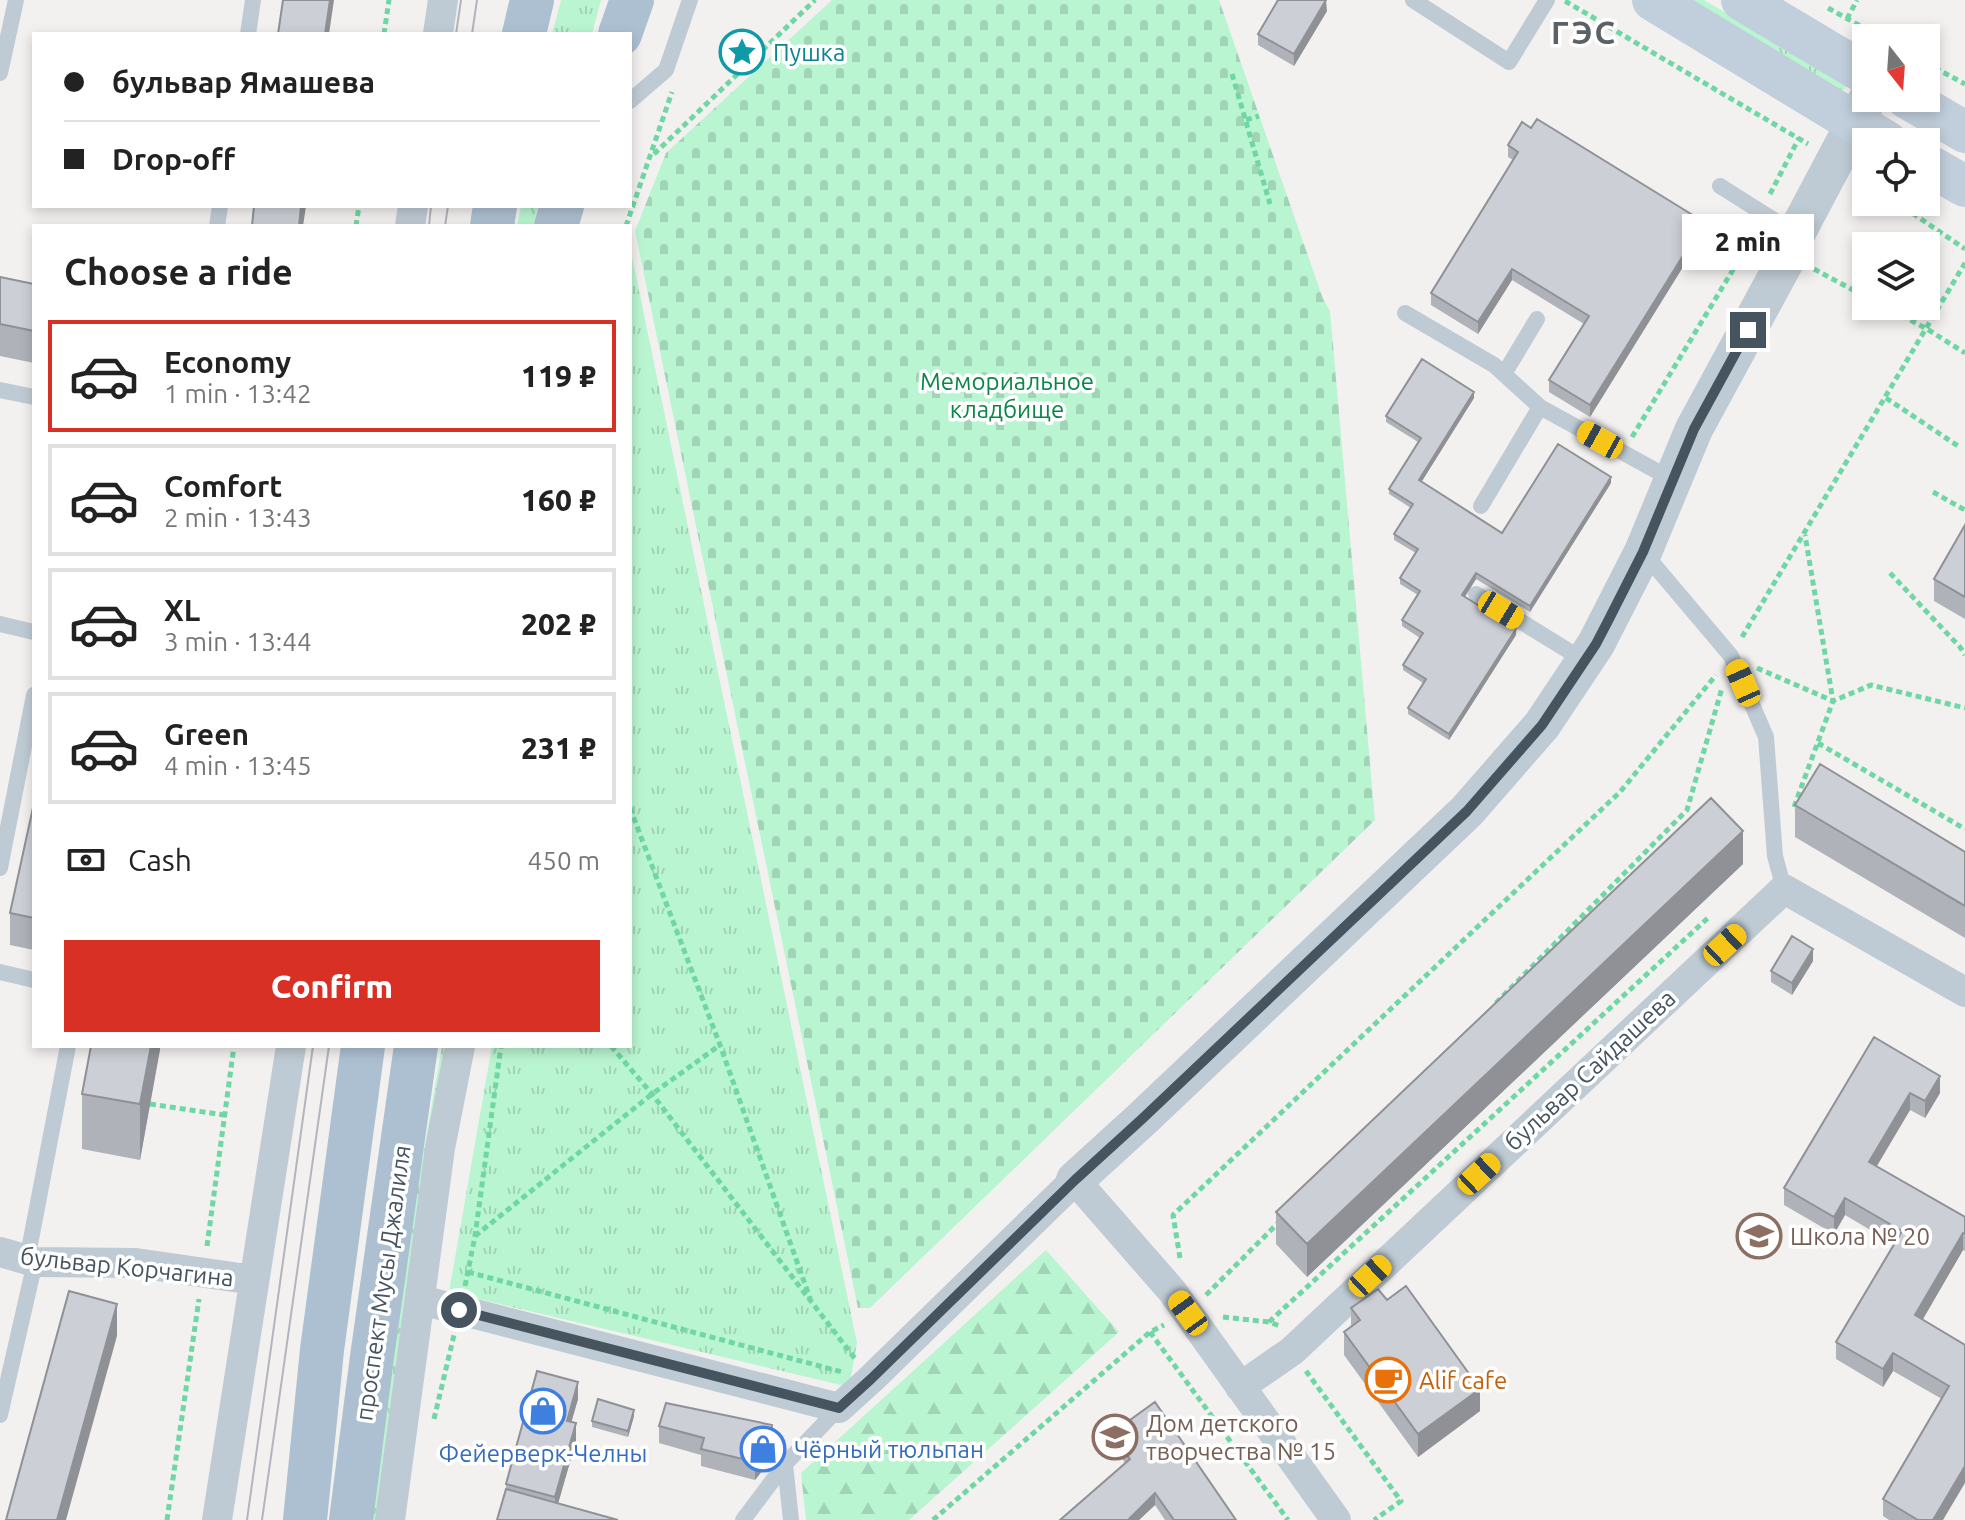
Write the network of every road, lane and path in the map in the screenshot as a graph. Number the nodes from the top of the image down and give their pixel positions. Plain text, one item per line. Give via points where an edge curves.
1 (16, 0) edge
2 (253, 0) edge
3 (389, 0) edge
4 (443, 0) edge
5 (532, 0) edge
6 (632, 0) edge
7 (690, 0) edge
8 (815, 0) edge
9 (1413, 0) edge
10 (1547, 0) edge
11 (1563, 0) edge
12 (1653, 0) edge
13 (1742, 0) edge
14 (1857, 0) edge
15 (1824, 6) dead end
16 (1847, 19) junction
17 (1856, 24) edge
18 (248, 32) edge
19 (384, 32) edge
20 (438, 32) edge
21 (524, 32) edge
22 (621, 32) edge
23 (1852, 66) edge
24 (1940, 71) edge
25 (0, 73) edge
26 (1232, 74) dead end
27 (1965, 84) edge
28 (674, 85) dead end
29 (632, 99) edge
30 (1938, 112) edge
31 (1259, 116) dead end
32 (1246, 120) junction
33 (1870, 121) edge
34 (1962, 123) edge
35 (1799, 138) junction
36 (651, 156) junction
37 (1834, 159) junction
38 (1942, 173) edge
39 (1720, 186) dead end
40 (1270, 204) dead end
41 (1762, 212) junction
42 (1917, 216) edge
43 (627, 224) edge
44 (1792, 245) junction
45 (1965, 249) edge
46 (1965, 263) edge
47 (1852, 287) edge
48 (1405, 313) dead end
49 (1537, 319) dead end
50 (1910, 320) edge
51 (1927, 329) junction
52 (1965, 353) edge
53 (1504, 374) junction
54 (0, 390) edge
55 (32, 397) edge
56 (1886, 398) junction
57 (1540, 407) junction
58 (1958, 446) dead end
59 (1623, 452) junction
60 (1673, 480) junction
61 (1933, 492) dead end
62 (1481, 506) dead end
63 (1965, 510) edge
64 (1805, 534) junction
65 (1643, 552) junction
66 (1890, 573) dead end
67 (1476, 594) dead end
68 (0, 624) edge
69 (32, 632) edge
70 (1965, 655) edge
71 (1731, 656) junction
72 (1585, 661) junction
73 (1833, 701) junction
74 (32, 705) edge
75 (1965, 708) edge
76 (1818, 743) junction
77 (1687, 810) junction
78 (632, 813) edge
79 (1699, 817) edge
80 (1965, 829) edge
81 (1775, 856) junction
82 (0, 868) edge
83 (1784, 889) junction
84 (1717, 909) dead end
85 (0, 972) edge
86 (32, 980) edge
87 (1965, 992) edge
88 (1487, 1011) edge
89 (720, 1045) junction
90 (68, 1048) edge
91 (291, 1048) edge
92 (363, 1048) edge
93 (416, 1048) edge
94 (460, 1048) edge
95 (613, 1048) edge
96 (652, 1094) junction
97 (150, 1104) edge
98 (225, 1115) dead end
99 (1075, 1180) junction
100 (1288, 1213) edge
101 (475, 1236) dead end
102 (21, 1258) edge
103 (468, 1272) dead end
104 (254, 1280) junction
105 (421, 1300) junction
106 (812, 1304) junction
107 (1188, 1313) junction
108 (1269, 1322) junction
109 (1150, 1332) junction
110 (1300, 1342) junction
111 (871, 1379) junction
112 (4, 1380) edge
113 (1240, 1387) junction
114 (839, 1408) junction
115 (0, 1415) edge
116 (785, 1464) junction
117 (217, 1520) edge
118 (305, 1520) edge
119 (351, 1520) edge
120 (390, 1520) edge
121 (743, 1520) edge
122 (791, 1520) edge
123 (933, 1520) edge
124 (1288, 1520) edge
125 (1336, 1520) edge
126 (1374, 1520) edge

1 - 25 lane
2 - 18 lane
3 - 19 path
4 - 20 street
5 - 21 main road
6 - 22 main road
7 - 29 lane via 666,70
8 - 36 path
9 - 10 lane via 1509,62
11 - 35 path
12 - 33 main road
13 - 23 main road
14 - 16 path
15 - 16 path
16 - 17 path
24 - 27 path
26 - 32 path
28 - 36 path
30 - 34 main road
31 - 32 path
32 - 40 path
33 - 37 street
34 - 38 street
35 - 37 path
35 - 41 path
36 - 43 path
37 - 44 street
39 - 41 lane
41 - 44 lane
41 - 59 path via 1756,233
42 - 45 path
44 - 47 path
44 - 60 street via 1694,429
46 - 51 path
48 - 53 lane
49 - 53 lane
50 - 51 path
51 - 52 path
51 - 56 path
53 - 57 lane
54 - 55 lane
56 - 58 path
56 - 64 path
57 - 59 lane
57 - 62 lane
59 - 60 lane
60 - 65 street
61 - 63 path
64 - 71 path
64 - 73 path
65 - 71 lane
65 - 72 street
66 - 70 path
67 - 72 lane
68 - 69 lane
71 - 73 path
71 - 77 path
71 - 81 lane via 1766,737
71 - 107 path via 1620,792 1173,1215
72 - 99 street via 1542,725 1467,811
73 - 75 path via 1871,685
73 - 76 path
74 - 82 lane
76 - 80 path
76 - 81 path
77 - 79 path
77 - 88 path
78 - 89 path
81 - 83 lane
83 - 87 street
83 - 110 street, бульвар Сайдашева
84 - 108 path
85 - 86 lane
89 - 96 path
89 - 106 path
90 - 102 lane
91 - 104 street
92 - 118 main road, проспект Мусы Джалиля
93 - 119 main road, проспект Мусы Джалиля
94 - 105 street via 440,1148
95 - 96 path
96 - 101 path
96 - 106 path
97 - 98 path
99 - 107 street
99 - 111 street
100 - 107 path
102 - 104 street, бульвар Корчагина via 136,1263
102 - 112 lane
103 - 111 path
104 - 117 street
105 - 114 street
105 - 120 street
106 - 111 path
107 - 108 path
107 - 109 path
107 - 113 street
108 - 110 path
109 - 123 path
109 - 124 path
110 - 113 street, бульвар Сайдашева
110 - 126 path via 1401,1501
111 - 114 street
112 - 115 lane
113 - 125 street
114 - 116 lane
116 - 121 lane
116 - 122 lane

